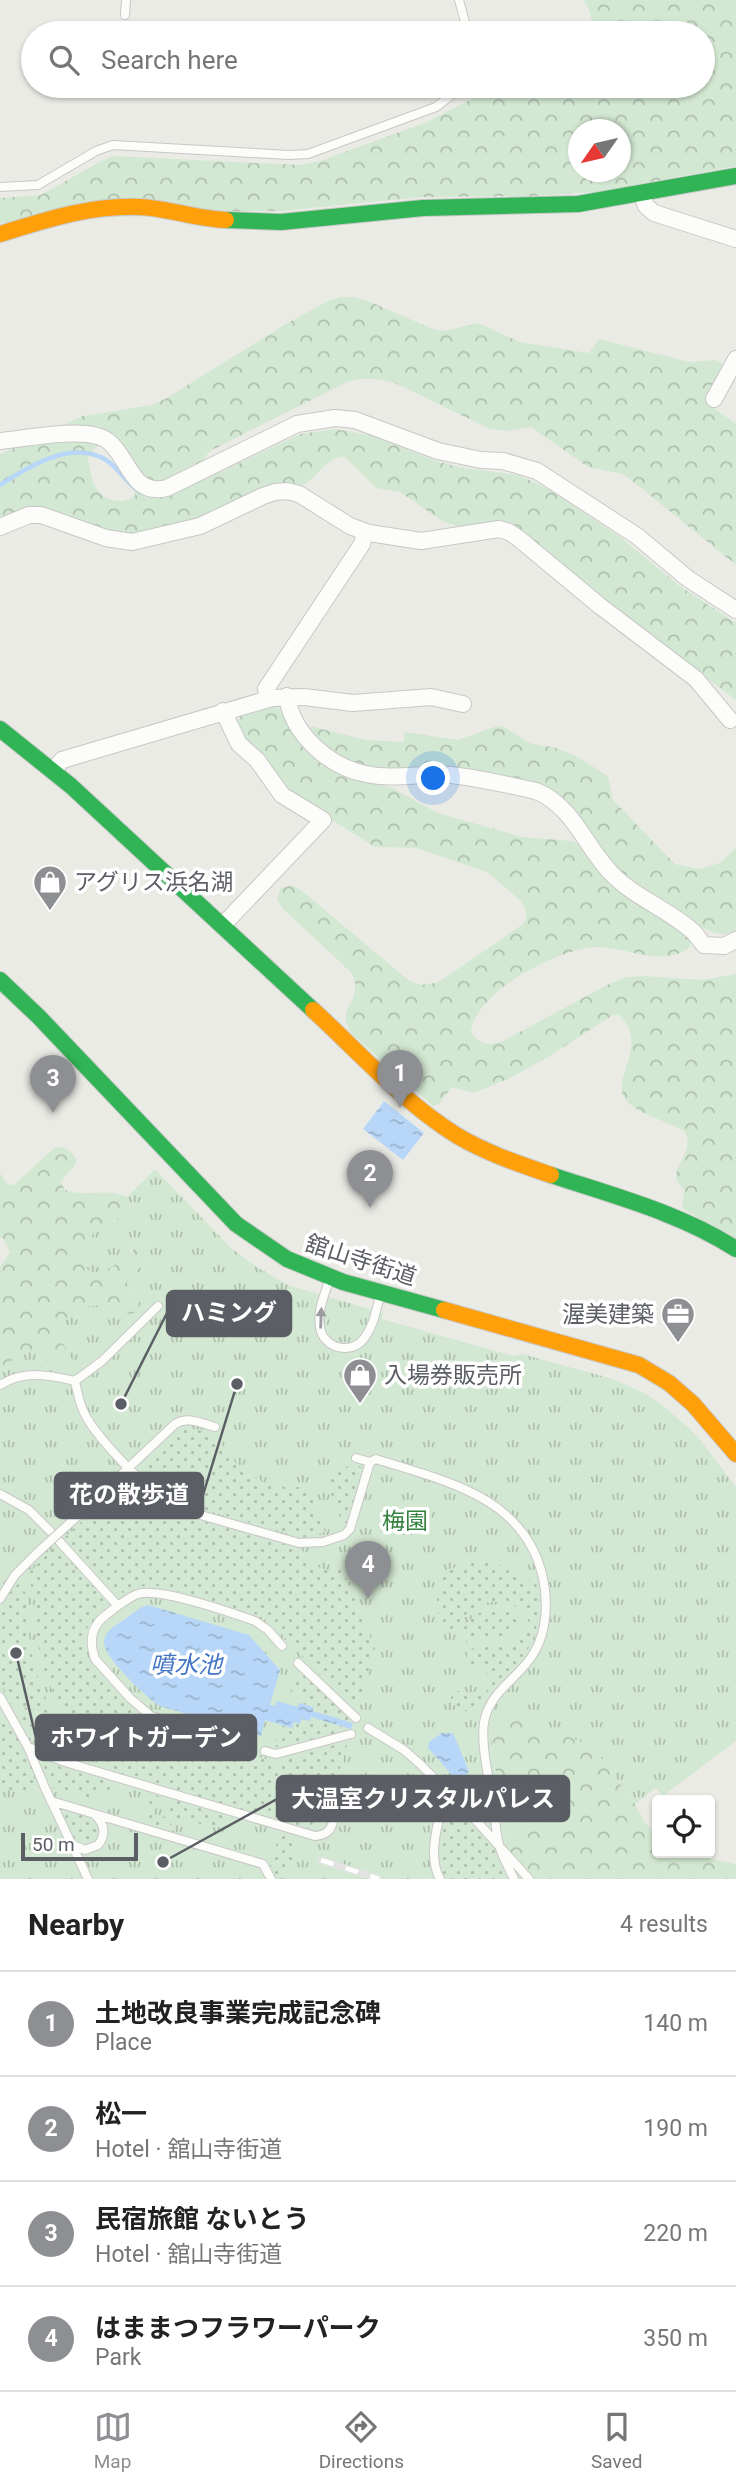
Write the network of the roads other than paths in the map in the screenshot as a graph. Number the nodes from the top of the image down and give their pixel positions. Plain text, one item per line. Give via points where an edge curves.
1 (126, 0) edge
2 (459, 0) edge
3 (125, 15) dead end
4 (465, 21) edge
5 (448, 98) edge
6 (736, 176) edge
7 (0, 187) edge
8 (642, 195) junction
9 (0, 234) edge
10 (736, 239) edge
11 (736, 359) edge
12 (714, 399) dead end
13 (0, 441) edge
14 (0, 527) edge
15 (365, 533) junction
16 (736, 610) edge
17 (287, 696) junction
18 (268, 698) junction
19 (463, 704) dead end
20 (223, 711) junction
21 (730, 720) dead end
22 (0, 729) edge
23 (53, 771) junction
24 (222, 926) junction
25 (736, 940) edge
26 (0, 980) edge
27 (736, 1249) edge
28 (331, 1278) junction
29 (381, 1293) junction
30 (158, 1306) dead end
31 (75, 1381) junction
32 (0, 1385) edge
33 (215, 1427) dead end
34 (736, 1454) edge
35 (356, 1458) dead end
36 (370, 1462) junction
37 (129, 1467) junction
38 (0, 1494) edge
39 (51, 1532) dead end
40 (59, 1541) dead end
41 (0, 1599) edge
42 (118, 1606) junction
43 (282, 1646) dead end
44 (298, 1663) dead end
45 (0, 1697) edge
46 (356, 1718) dead end
47 (367, 1732) dead end
48 (351, 1734) dead end
49 (29, 1746) junction
50 (246, 1746) dead end
51 (265, 1751) dead end
52 (446, 1791) junction
53 (51, 1801) junction
54 (93, 1814) junction
55 (333, 1822) dead end
56 (71, 1844) junction
57 (499, 1845) junction
58 (88, 1879) edge
59 (271, 1879) edge
60 (440, 1879) edge
61 (514, 1879) edge
62 (529, 1879) edge

1 - 3 lane
2 - 4 lane
5 - 7 lane via 436,107 308,153 113,145 38,185
6 - 8 street
8 - 9 street via 555,206 423,208 281,222 103,207
8 - 10 street via 654,213
11 - 12 street
13 - 16 street via 96,435 108,441 138,482 156,491 297,424 355,420 438,451 537,471 631,531 687,578
14 - 15 street via 41,515 119,541 146,540 200,526 263,496 287,491
15 - 18 street via 265,689
15 - 21 street via 421,541 488,530 509,532 696,679
17 - 18 street
17 - 19 street via 353,703 431,696
17 - 25 street via 292,718 304,736 349,769 366,775 472,778 548,796 610,871 634,892 693,931 704,945 724,946
18 - 20 street
20 - 23 street via 62,760
20 - 24 street via 239,744 282,795 323,820
22 - 23 street
23 - 24 street
24 - 27 street via 447,1130 489,1153 693,1224
26 - 28 street, 舘山寺街道 via 236,1224 287,1259
28 - 29 street, 舘山寺街道
29 -> 28 lane via 365,1338 353,1347 337,1348 324,1339 319,1324
29 - 34 street, 舘山寺街道 via 639,1365 690,1399
30 - 31 lane
31 - 32 lane via 37,1374
31 - 37 lane via 90,1423
33 - 37 lane via 182,1419
35 - 36 lane
36 - 37 lane via 350,1530 311,1544 167,1504
36 - 57 lane via 376,1459 429,1476 489,1501 527,1539 542,1572 545,1612 536,1650 496,1696 485,1719
37 - 41 lane, bridge via 15,1575
38 - 39 lane via 29,1510
40 - 42 lane
42 - 43 lane via 136,1594 158,1593 255,1621
42 - 50 lane via 102,1617 92,1636 91,1648 101,1668 151,1716
44 - 46 lane
45 - 49 lane
47 - 52 lane via 404,1750
48 - 51 lane via 276,1754
49 - 53 lane
49 - 55 lane via 65,1762 315,1836 324,1835
52 - 57 lane
52 - 60 lane via 435,1842 434,1862
53 - 54 lane
53 - 56 lane
54 - 56 lane via 103,1826 103,1840 85,1850
54 - 59 lane via 263,1864
56 - 58 lane
57 - 61 lane
57 - 62 lane

